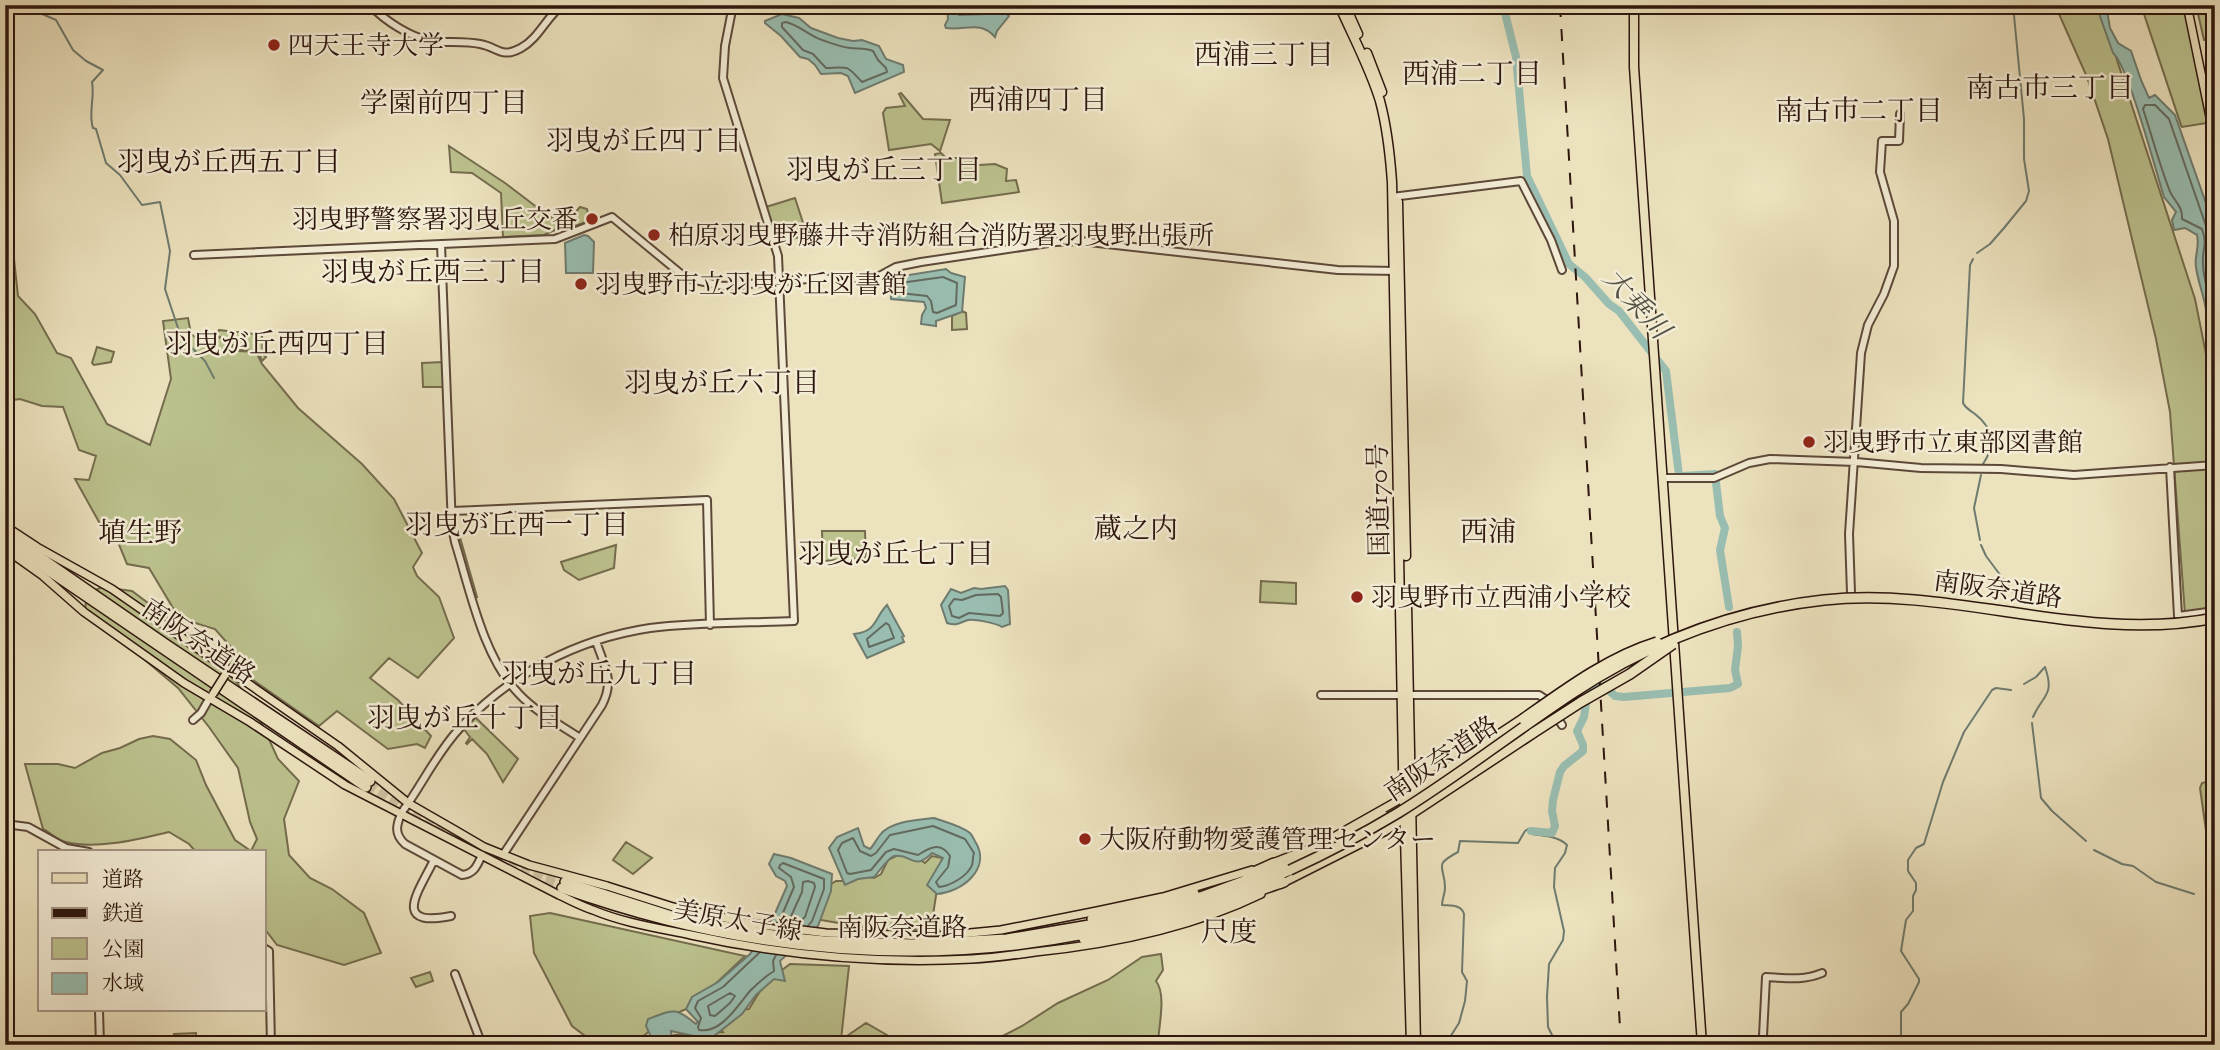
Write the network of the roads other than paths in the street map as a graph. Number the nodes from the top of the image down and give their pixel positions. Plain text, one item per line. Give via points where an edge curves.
1 (370, 5) edge
2 (562, 5) edge
3 (583, 5) edge
4 (617, 5) edge
5 (733, 5) edge
6 (1339, 5) edge
7 (1345, 5) edge
8 (1634, 5) edge
9 (2187, 5) edge
10 (1900, 114) dead end
11 (2215, 141) edge
12 (1395, 197) junction
13 (441, 244) junction
14 (194, 255) dead end
15 (1562, 270) dead end
16 (1397, 271) junction
17 (779, 281) junction
18 (1853, 462) junction
19 (2215, 465) edge
20 (2173, 467) junction
21 (1664, 478) junction
22 (453, 511) junction
23 (5, 526) edge
24 (5, 533) edge
25 (5, 541) edge
26 (5, 549) edge
27 (45, 564) junction
28 (1851, 593) dead end
29 (2215, 614) edge
30 (1739, 616) junction
31 (710, 625) junction
32 (596, 641) junction
33 (1659, 641) junction
34 (227, 672) junction
35 (510, 684) junction
36 (1321, 695) dead end
37 (1406, 695) junction
38 (211, 696) junction
39 (194, 720) dead end
40 (1562, 725) dead end
41 (580, 738) junction
42 (368, 784) tunnel mouth
43 (1408, 795) junction
44 (408, 803) junction
45 (401, 812) junction
46 (1409, 815) junction
47 (5, 824) edge
48 (78, 850) edge
49 (482, 855) junction
50 (503, 855) junction
51 (434, 860) junction
52 (1274, 863) junction
53 (1284, 882) junction
54 (564, 885) tunnel mouth
55 (1159, 914) junction
56 (451, 916) dead end
57 (748, 931) junction
58 (1026, 937) junction
59 (1048, 941) junction
60 (822, 944) junction
61 (266, 949) edge
62 (1822, 973) dead end
63 (455, 974) dead end
64 (99, 1012) edge
65 (1763, 1036) dead end
66 (100, 1045) edge
67 (271, 1045) edge
68 (482, 1045) edge
69 (1410, 1045) edge
70 (1416, 1045) edge
71 (1702, 1045) edge

1 - 2 street via 421,38 483,44 500,53 529,43
3 - 4 street via 606,9
5 - 17 street via 723,78 776,245
6 - 12 highway, 国道170号 via 1379,100
7 - 12 highway, 国道170号 via 1384,98 1395,149
8 - 21 highway via 1634,67
9 - 11 main road
10 - 18 street via 1899,141 1882,141 1880,172 1894,221 1894,266 1864,337
12 - 15 street via 1521,181
12 - 16 highway, 国道170号
13 - 14 street
13 - 17 street via 555,239 612,218 689,280 723,286
13 - 22 street
16 - 17 street via 1338,270 1080,241 921,262 896,267 876,278
16 - 37 highway, 国道170号
17 - 31 street via 794,621
18 - 20 street via 2061,475
18 - 21 street via 1761,459 1716,477
18 - 28 street
19 - 20 street
20 - 29 street via 2178,616
21 - 71 highway
22 - 31 street via 706,500
22 - 35 street via 455,541 484,633
23 - 34 main road, 美原太子線 via 97,579
24 - 27 highway, 南阪奈道路
25 - 27 highway, 南阪奈道路
26 - 38 main road, 美原太子線 via 94,619
27 - 42 highway, 南阪奈道路
29 - 30 highway, 南阪奈道路, bridge via 2184,622 2110,624 1882,597 1825,600
29 - 33 highway, 南阪奈道路, bridge via 2184,620 2110,621 1931,597 1850,596 1791,602 1729,616
30 - 46 highway, bridge via 1675,643
30 - 55 highway, 南阪奈道路, bridge via 1658,646 1598,677 1399,812 1326,853 1250,887
31 - 32 street via 652,628
32 - 35 street via 552,659
32 - 41 street via 609,692
33 - 43 highway, bridge via 1595,671
33 - 55 highway, 南阪奈道路, bridge via 1572,690 1359,830 1288,865
34 - 38 main road, bridge
34 - 44 main road, 美原太子線 via 356,759
35 - 41 street
35 - 44 street via 460,729
36 - 37 street
37 - 40 street via 1539,695
37 - 43 highway, 国道170号
38 - 39 street
38 - 45 main road, 美原太子線 via 345,785
41 - 50 street
43 - 46 highway, 国道170号
43 - 52 main road, 美原太子線 via 1321,844
44 - 45 street
44 - 50 main road, 美原太子線
45 - 49 main road, 美原太子線
45 - 51 street via 396,826 399,838
46 - 53 main road, 美原太子線
46 - 69 highway, 国道170号
46 - 70 highway, 国道170号
47 - 48 street via 29,828
49 - 51 street via 474,871 462,875
49 - 60 main road, 美原太子線 via 594,911 635,923 736,944
50 - 57 main road, 美原太子線
51 - 56 street via 414,908 426,920
52 - 58 highway via 1205,890
52 - 60 main road, 美原太子線 via 1163,897 1001,930
53 - 59 highway via 1164,922
53 - 60 main road, 美原太子線 via 1190,922 1063,949 972,959 902,959
54 - 57 highway, 南阪奈道路 via 678,918
55 - 58 highway, 南阪奈道路
55 - 59 highway, 南阪奈道路
57 - 60 highway, 南阪奈道路
58 - 60 highway, 南阪奈道路
59 - 60 highway, 南阪奈道路 via 911,952
61 - 67 street
62 - 65 street via 1766,977
63 - 68 street
64 - 66 street

